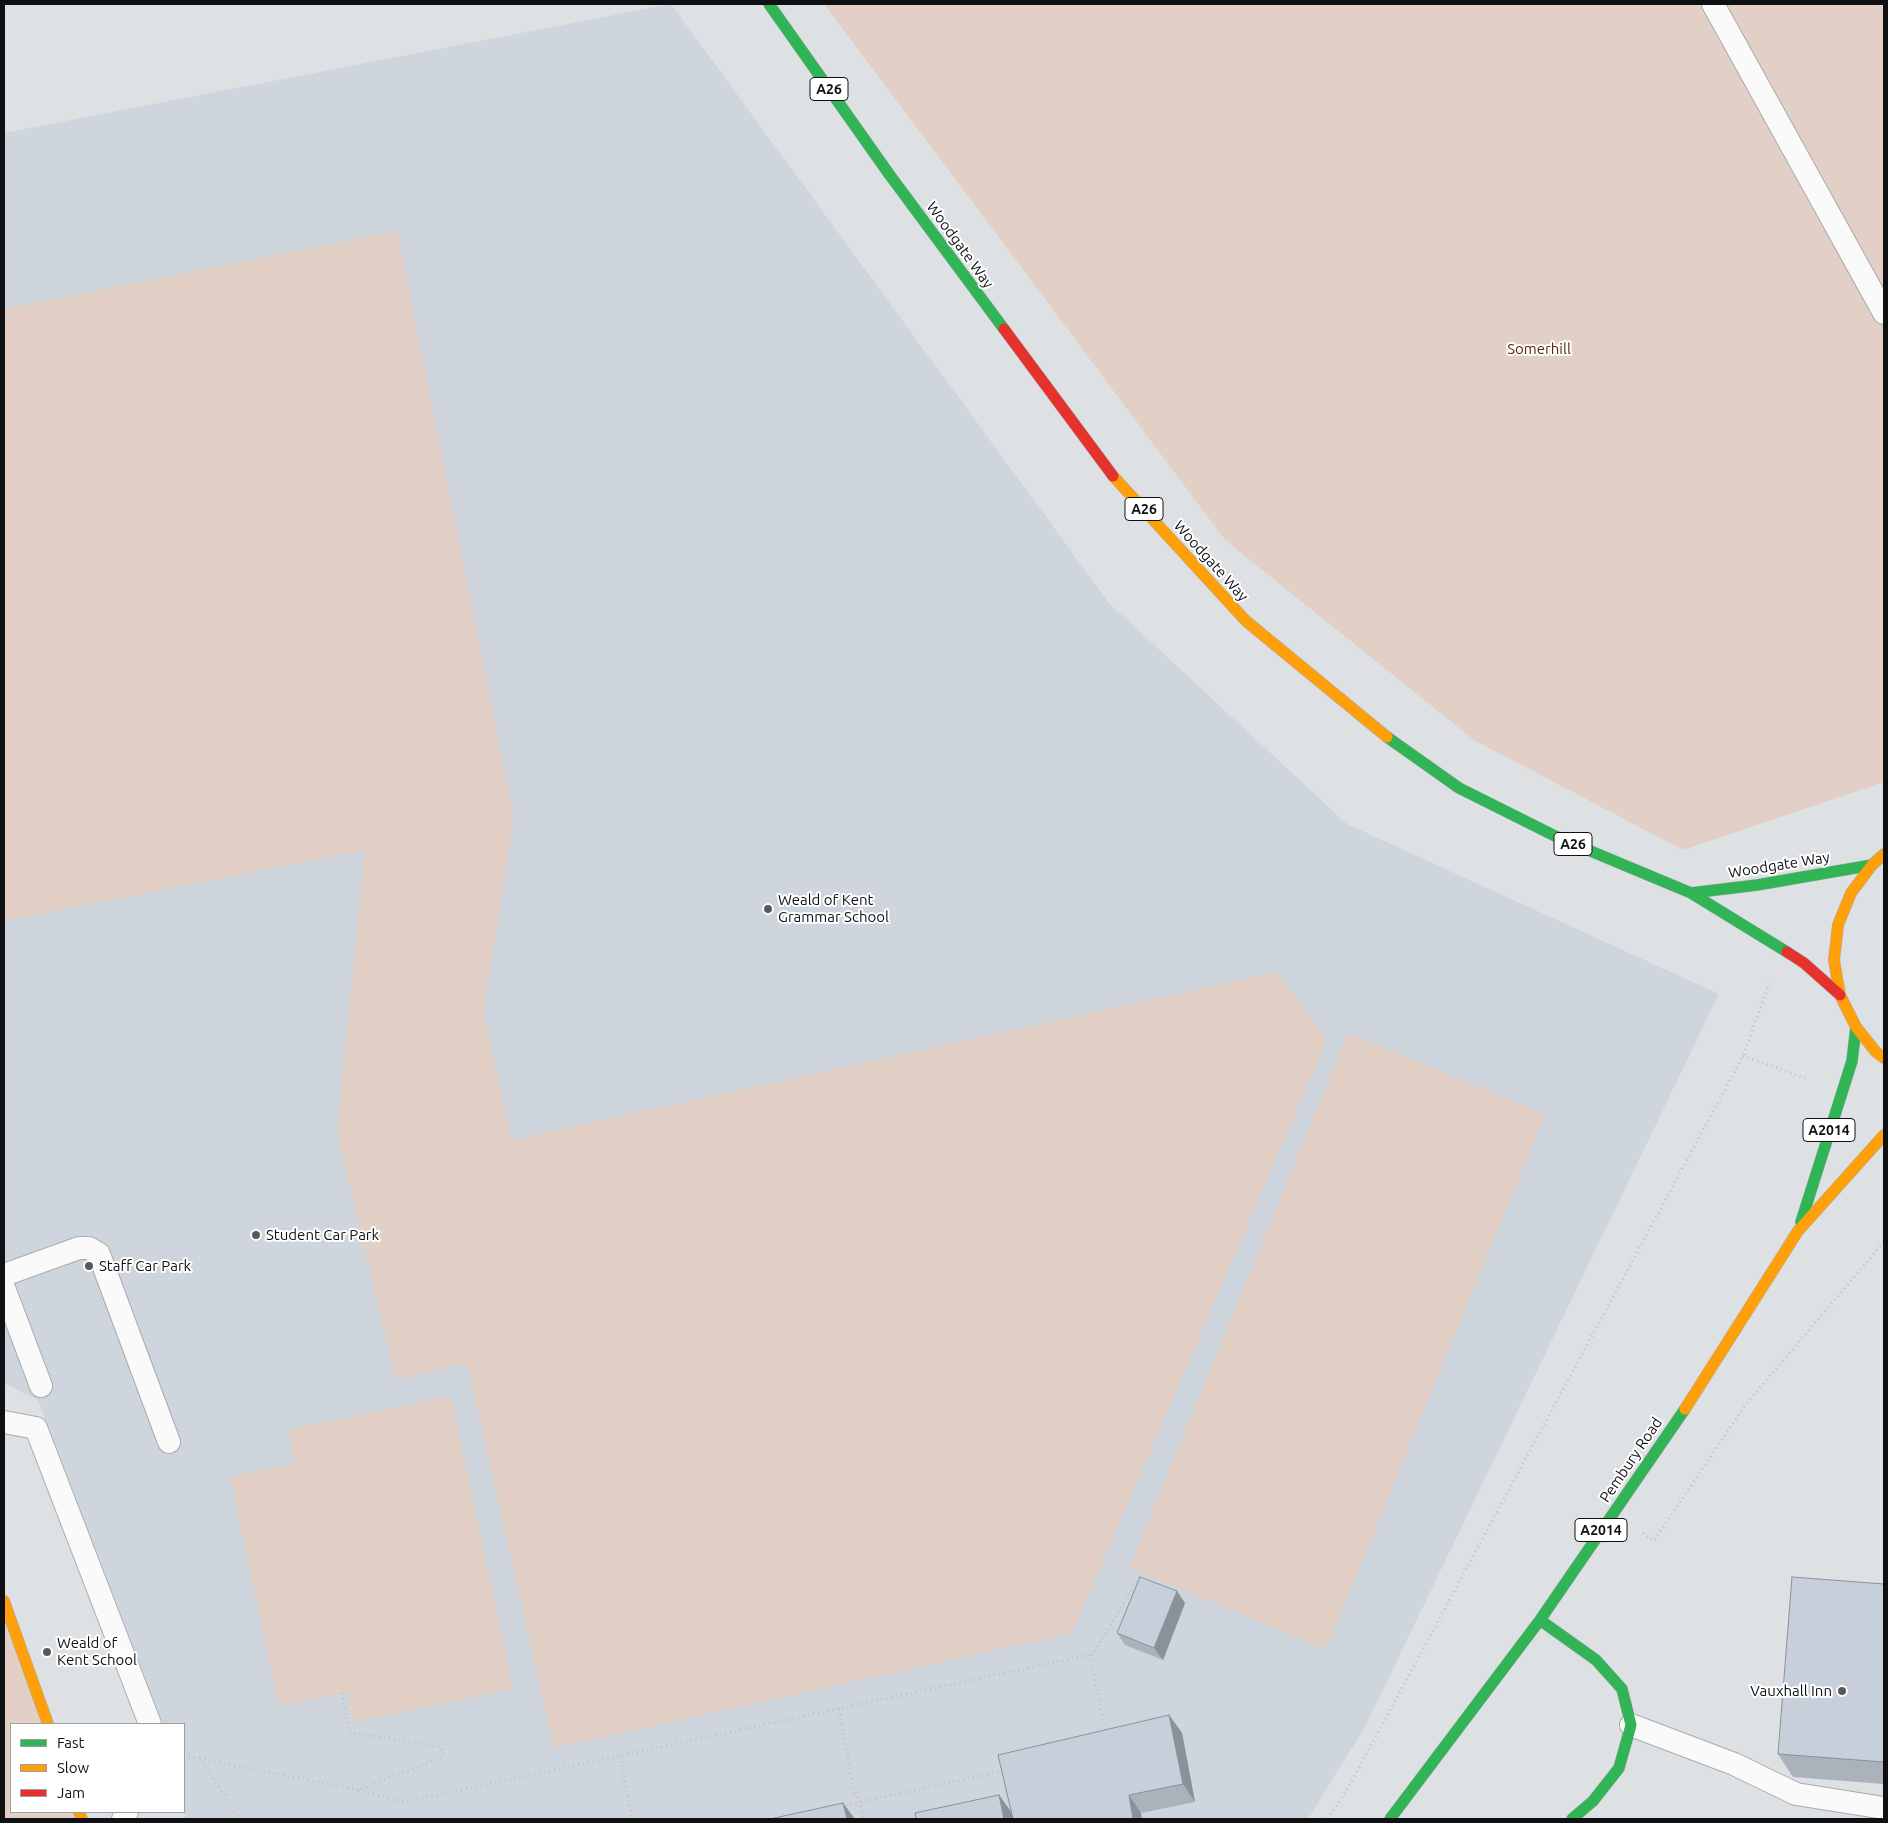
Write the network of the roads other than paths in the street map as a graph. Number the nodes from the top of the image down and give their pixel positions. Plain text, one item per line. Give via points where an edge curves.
1 (769, 4) edge
2 (1713, 4) edge
3 (1884, 313) edge
4 (1884, 854) edge
5 (1872, 865) junction
6 (1691, 893) junction
7 (1840, 994) junction
8 (1856, 1027) junction
9 (1884, 1058) edge
10 (1884, 1135) edge
11 (1798, 1231) junction
12 (4, 1275) edge
13 (4, 1288) edge
14 (41, 1386) dead end
15 (4, 1422) edge
16 (169, 1442) dead end
17 (4, 1601) edge
18 (1540, 1620) junction
19 (48, 1723) edge
20 (150, 1723) edge
21 (1631, 1725) junction
22 (1884, 1808) edge
23 (1390, 1819) edge
24 (1572, 1819) edge

1 - 6 main road, Woodgate Way / A26 via 889,174 1107,469 1246,621 1374,728 1459,788 1557,837
2 - 3 lane
4 - 5 main road
5 - 6 main road, Woodgate Way / A26
5 - 7 main road via 1851,893 1838,925 1834,960
6 - 7 main road, Woodgate Way / A26 via 1821,976
7 - 8 main road
8 - 9 main road
8 - 11 main road, Pembury Road / A2014 via 1852,1061
10 - 11 main road, Pembury Road / A2014
11 - 18 main road, Pembury Road / A2014 via 1704,1381
12 - 16 lane via 79,1248 89,1248 99,1254
13 - 14 lane
15 - 20 lane via 36,1428
17 - 19 main road
18 - 21 main road via 1596,1660 1622,1689
18 - 23 main road, Pembury Road / A2014
21 - 22 lane via 1734,1764 1796,1794
21 - 24 main road via 1619,1768 1592,1801

